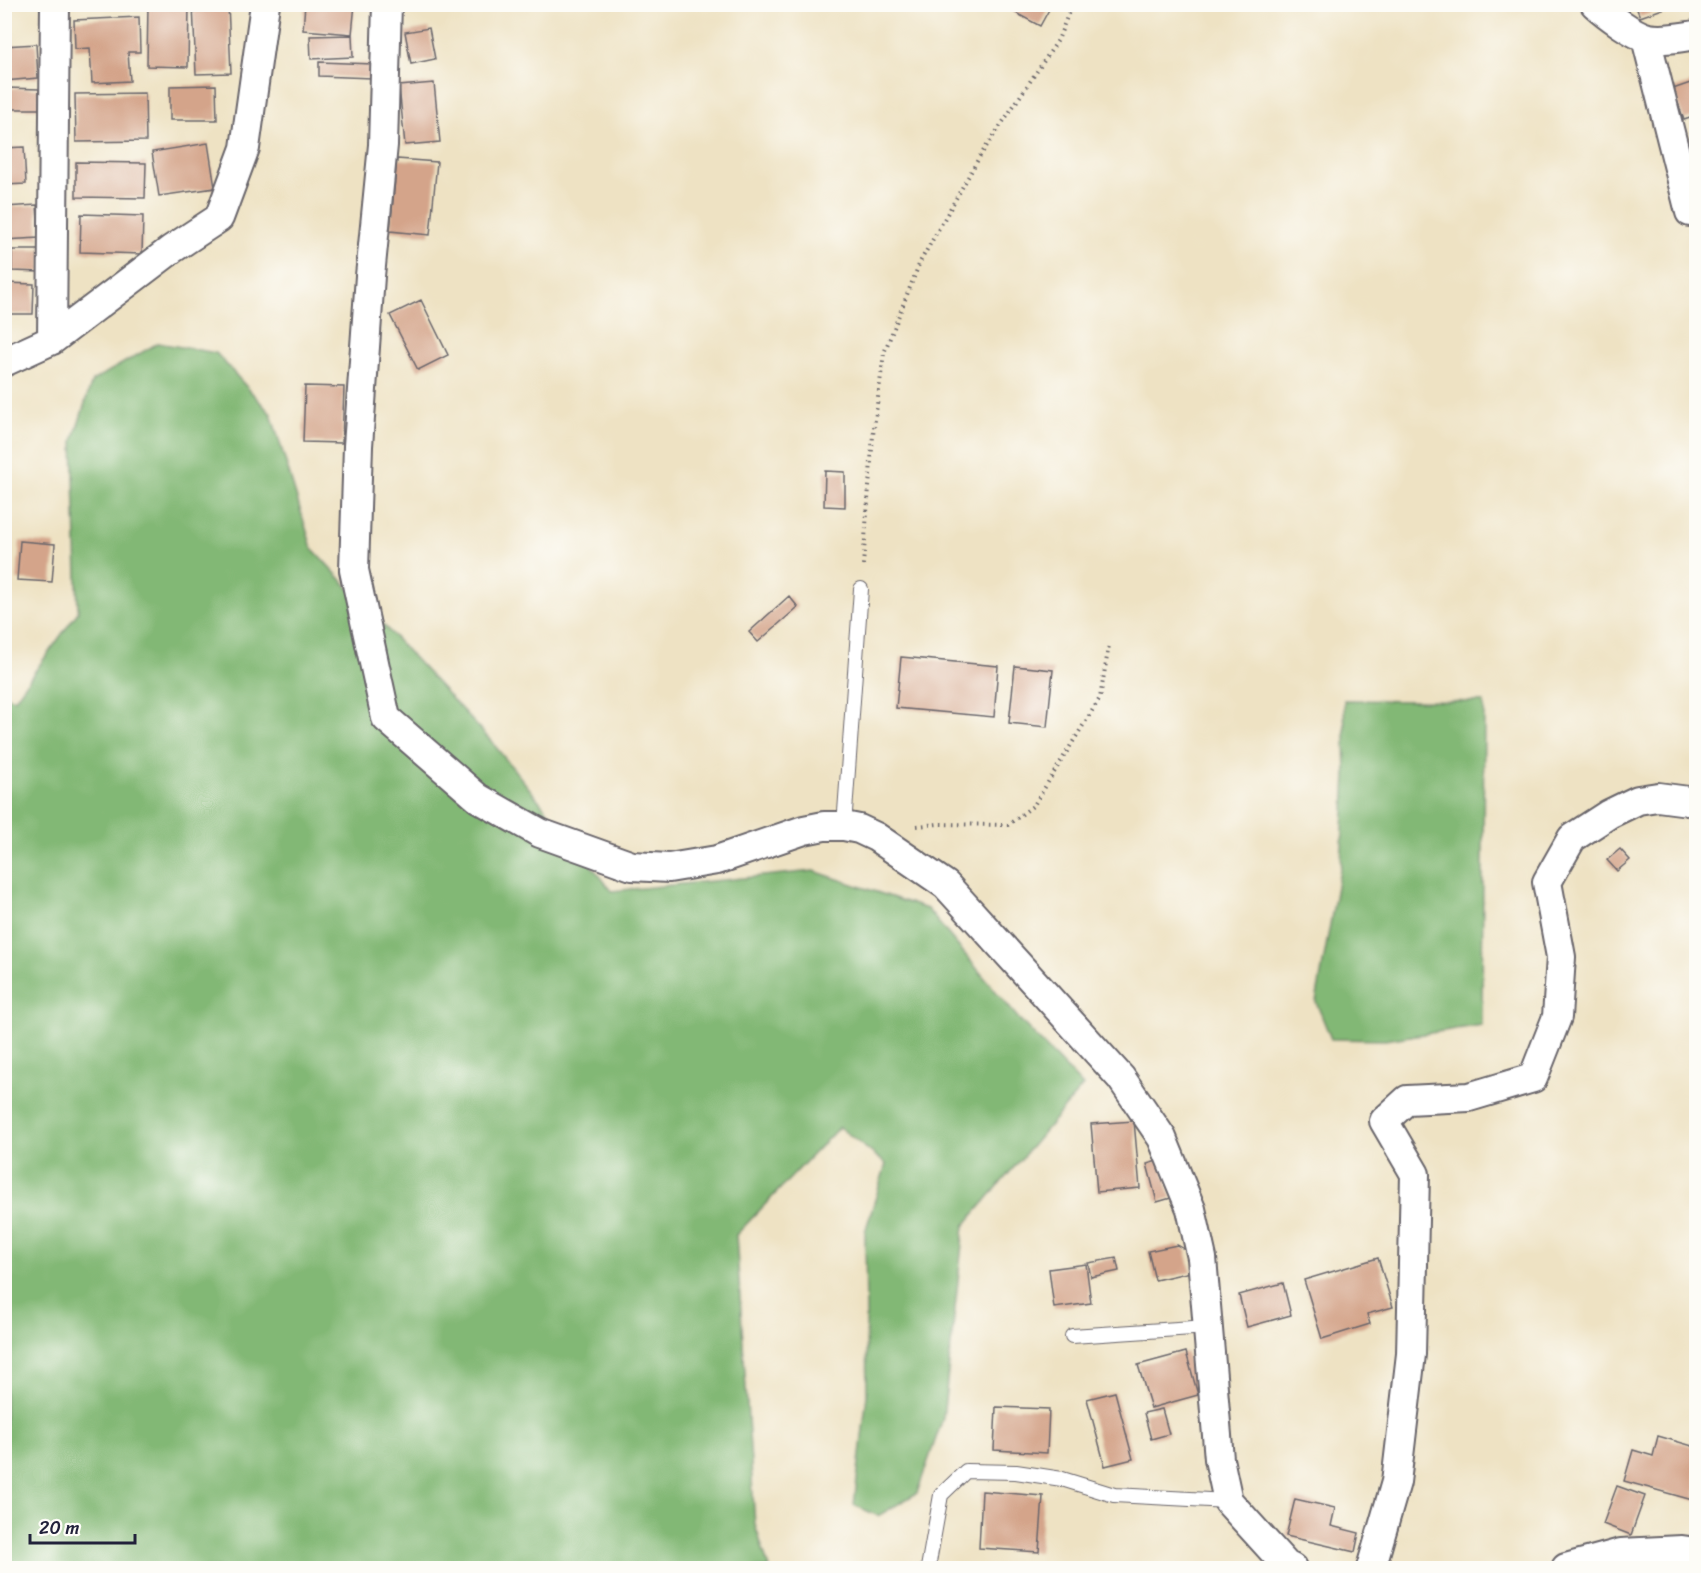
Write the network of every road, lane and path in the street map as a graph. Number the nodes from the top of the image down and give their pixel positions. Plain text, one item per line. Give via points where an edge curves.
1 (55, 4) edge
2 (266, 4) edge
3 (387, 4) edge
4 (1072, 4) edge
5 (1595, 4) edge
6 (1696, 35) edge
7 (1646, 38) junction
8 (1690, 212) dead end
9 (52, 340) junction
10 (4, 362) edge
11 (861, 589) joint
12 (1109, 645) dead end
13 (1696, 802) edge
14 (844, 826) junction
15 (876, 837) junction
16 (1208, 1327) junction
17 (1072, 1336) dead end
18 (1228, 1502) junction
19 (1696, 1552) edge
20 (928, 1569) edge
21 (1292, 1569) edge
22 (1371, 1569) edge
23 (1566, 1569) edge

1 - 9 street
2 - 9 street via 245,148 219,218
3 - 14 street via 382,145 359,435 354,570 386,718 478,798 540,833 632,866 669,868 717,860 804,830
4 - 11 path via 1058,40 980,156 920,262 884,353
5 - 7 street
6 - 7 street
7 - 8 street
9 - 10 street
11 - 14 lane
12 - 15 path via 1100,698 1034,805 1008,825 904,827
13 - 22 street via 1658,797 1638,800 1572,838 1547,882 1561,957 1557,1017 1533,1078 1469,1097 1407,1100 1384,1121 1415,1174 1411,1343 1396,1482
14 - 15 street
15 - 16 street via 946,885 1121,1078 1162,1138 1191,1209 1202,1258
16 - 17 lane
16 - 18 street via 1219,1459
18 - 20 lane via 1114,1495 1062,1479 1016,1472 966,1471 941,1495
18 - 21 street
19 - 23 street via 1621,1553

